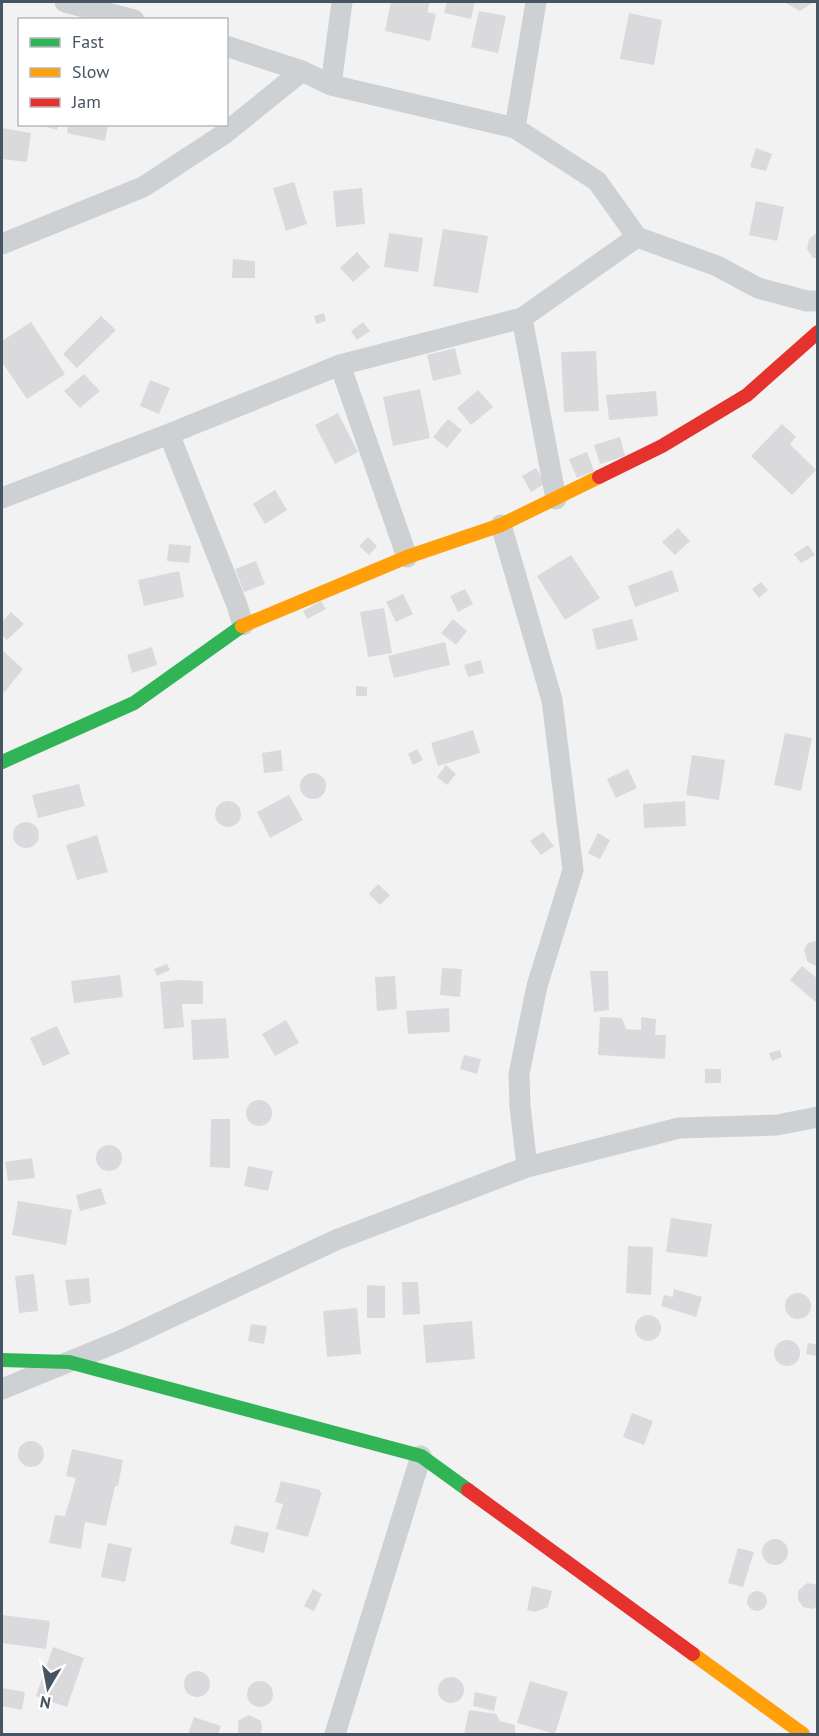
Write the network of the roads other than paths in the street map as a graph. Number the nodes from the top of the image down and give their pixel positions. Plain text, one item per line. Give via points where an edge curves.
1 (65, 2) edge
2 (342, 2) edge
3 (536, 2) edge
4 (126, 18) edge
5 (228, 47) edge
6 (302, 71) junction
7 (332, 85) junction
8 (515, 128) junction
9 (637, 237) junction
10 (2, 244) edge
11 (818, 301) edge
12 (522, 318) junction
13 (818, 332) edge
14 (340, 365) junction
15 (169, 434) junction
16 (2, 498) edge
17 (556, 499) junction
18 (501, 525) junction
19 (407, 557) junction
20 (243, 625) junction
21 (2, 762) edge
22 (818, 1117) edge
23 (527, 1167) junction
24 (2, 1360) edge
25 (69, 1362) junction
26 (2, 1389) edge
27 (421, 1456) junction
28 (335, 1734) edge
29 (803, 1734) edge

1 - 4 street
2 - 7 street
3 - 8 street
5 - 6 street
6 - 7 street
6 - 10 street via 224,134 143,187
7 - 8 street
8 - 9 street via 597,181
9 - 11 street via 717,266 758,288
9 - 12 street
12 - 14 street
12 - 17 street
13 - 17 street via 747,395 662,446
14 - 15 street
14 - 19 street
15 - 16 street
15 - 20 street
17 - 18 street
18 - 19 street
18 - 23 street via 552,700 573,870 537,986 519,1074
19 - 20 street
20 - 21 street via 134,704
22 - 23 street via 777,1125 679,1128
23 - 25 street via 336,1240
24 - 25 street
25 - 26 street
25 - 27 street
27 - 28 street
27 - 29 street

